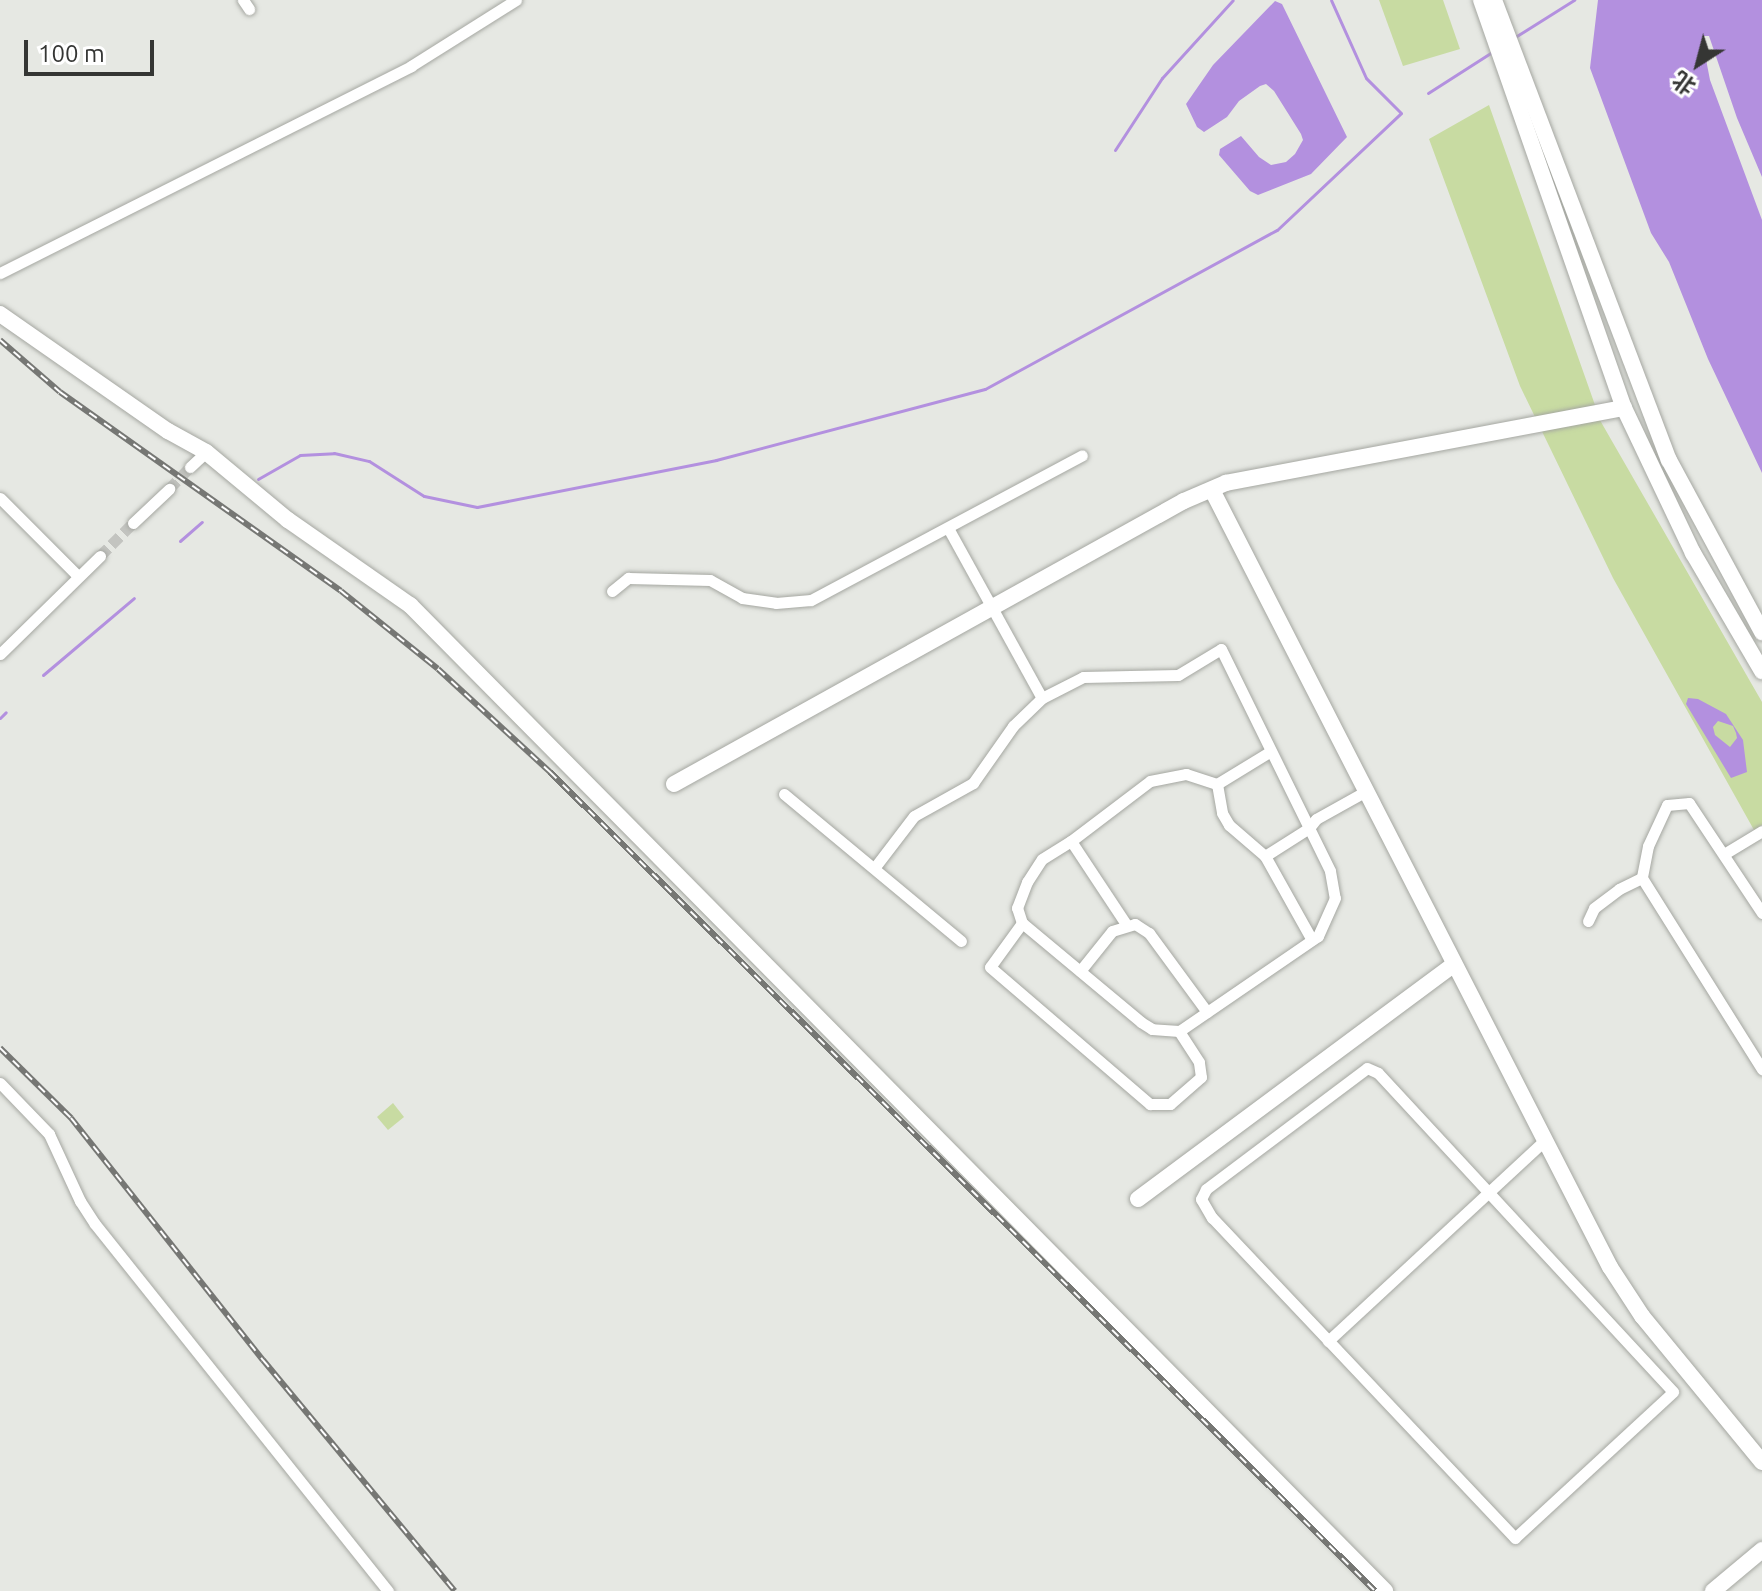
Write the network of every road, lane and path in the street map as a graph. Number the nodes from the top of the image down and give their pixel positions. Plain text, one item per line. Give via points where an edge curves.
1 (516, 0) edge
2 (1481, 0) edge
3 (1494, 0) edge
4 (1498, 27) junction
5 (1507, 56) junction
6 (0, 273) edge
7 (0, 314) edge
8 (1624, 408) junction
9 (206, 452) junction
10 (1082, 455) dead end
11 (190, 467) tunnel mouth
12 (169, 489) tunnel mouth
13 (1212, 490) junction
14 (0, 498) edge
15 (133, 523) tunnel mouth
16 (948, 528) junction
17 (100, 556) tunnel mouth
18 (78, 576) junction
19 (612, 591) dead end
20 (994, 609) junction
21 (1762, 632) edge
22 (0, 654) edge
23 (1762, 671) edge
24 (1042, 698) junction
25 (1271, 751) junction
26 (674, 784) dead end
27 (1217, 784) junction
28 (1366, 791) junction
29 (784, 794) dead end
30 (1309, 828) junction
31 (1762, 831) edge
32 (1071, 841) junction
33 (1724, 854) junction
34 (1265, 856) junction
35 (875, 867) junction
36 (1642, 878) junction
37 (1762, 913) edge
38 (1588, 921) dead end
39 (1022, 923) junction
40 (1126, 924) junction
41 (1312, 940) junction
42 (961, 941) dead end
43 (1454, 964) junction
44 (1080, 971) junction
45 (1207, 1012) junction
46 (1179, 1031) junction
47 (1762, 1069) edge
48 (0, 1083) edge
49 (1545, 1140) junction
50 (1487, 1191) junction
51 (1138, 1199) dead end
52 (1328, 1341) junction
53 (1762, 1462) edge
54 (1762, 1550) edge
55 (388, 1591) edge
56 (1385, 1591) edge
57 (1713, 1591) edge

1 - 6 street via 411,66
2 - 4 street
3 - 4 street
4 - 5 street
5 - 8 street
5 - 21 street via 1669,460
7 - 9 street
8 - 13 street via 1226,483
8 - 23 street via 1693,553
9 - 11 street
9 - 56 street via 288,520 421,615
10 - 16 street
12 - 15 street
13 - 20 street
13 - 28 street
14 - 18 street
16 - 19 street via 811,600 776,603 742,598 710,580 628,578
16 - 20 street
17 - 18 street
18 - 22 street
20 - 24 street
20 - 26 street
24 - 25 street via 1083,677 1178,675 1221,649
24 - 35 street via 1013,726 973,783 914,816
25 - 27 street
25 - 30 street
27 - 32 street via 1186,774 1150,781
27 - 34 street via 1229,825
28 - 30 street
28 - 43 street
29 - 35 street via 857,858
30 - 34 street
30 - 41 street via 1330,871 1335,898
31 - 33 street
32 - 39 street via 1042,859 1027,882 1017,908
32 - 40 street
33 - 36 street via 1689,803 1667,805 1648,846
33 - 37 street
34 - 41 street
35 - 42 street
36 - 38 street via 1594,908
36 - 47 street
39 - 44 street
39 - 46 street via 990,967 1150,1104 1170,1104 1201,1077 1199,1062
40 - 44 street via 1112,931
40 - 45 street via 1149,933
41 - 45 street
43 - 49 street
43 - 51 street
44 - 46 street via 1152,1029
45 - 46 street
48 - 55 street via 49,1134 95,1224
49 - 50 street
49 - 53 street via 1610,1267 1642,1316
50 - 52 street
50 - 52 street via 1378,1073 1367,1068 1206,1189 1201,1199 1212,1218
50 - 52 street via 1673,1392 1515,1538
54 - 57 street

